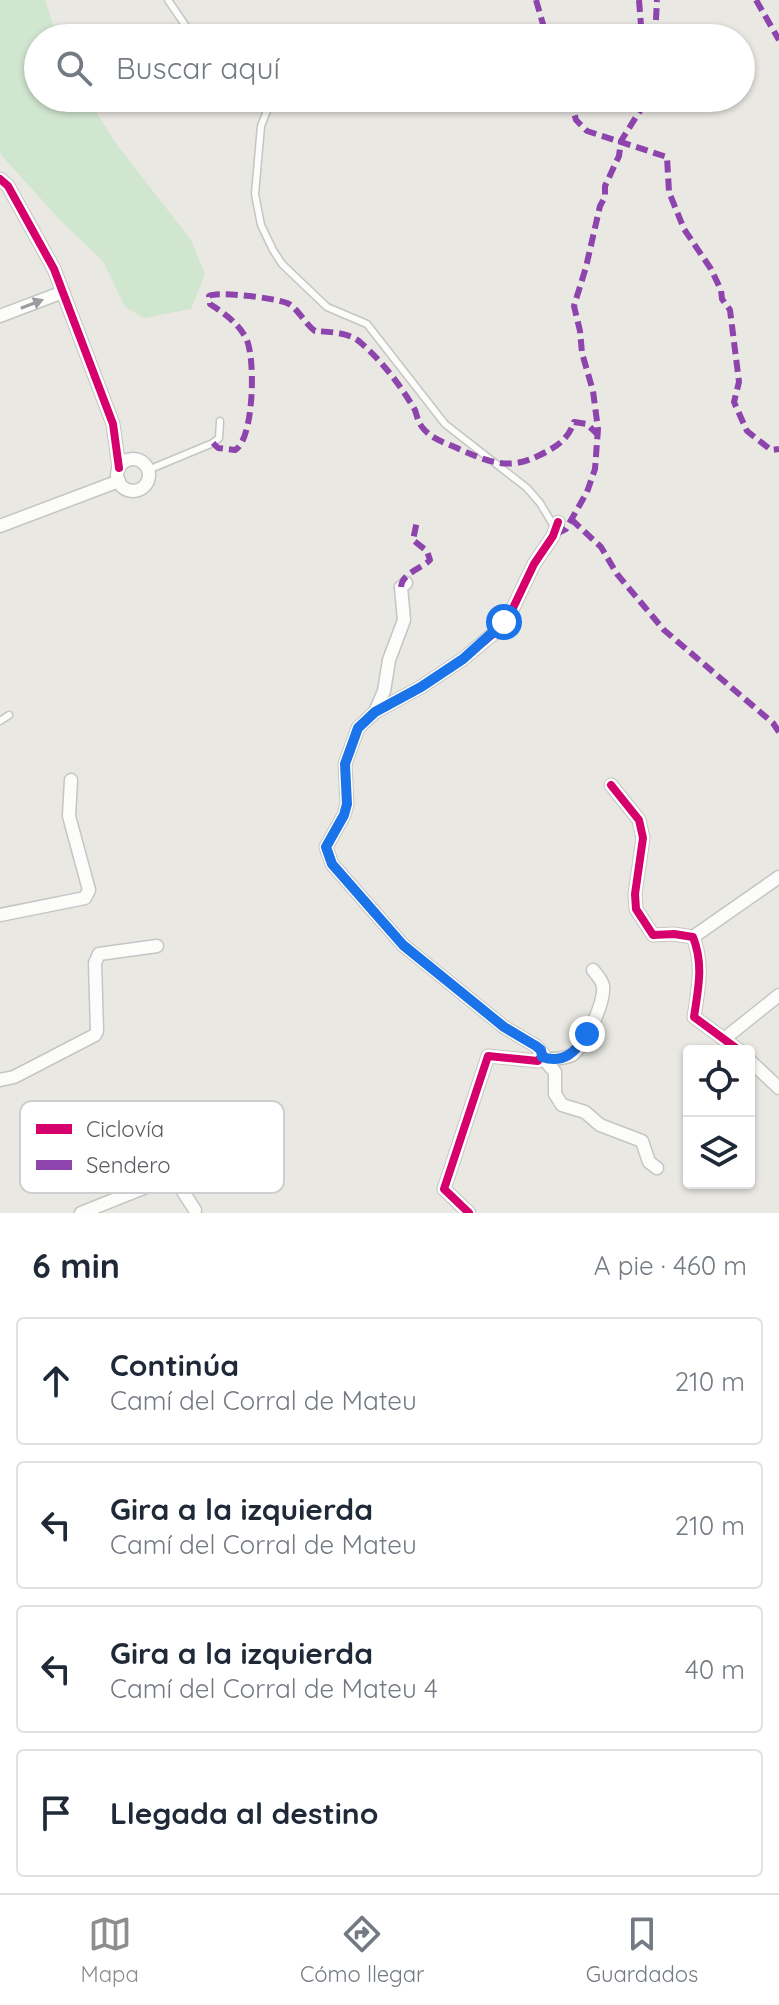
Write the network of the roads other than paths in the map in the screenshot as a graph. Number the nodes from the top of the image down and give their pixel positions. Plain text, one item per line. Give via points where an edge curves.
1 (168, 0) edge
2 (184, 24) edge
3 (266, 112) edge
4 (0, 179) edge
5 (63, 292) junction
6 (0, 316) edge
7 (220, 421) dead end
8 (113, 424) junction
9 (145, 465) junction
10 (119, 474) junction
11 (0, 526) edge
12 (557, 526) joint
13 (406, 583) dead end
14 (375, 712) junction
15 (9, 715) dead end
16 (0, 721) edge
17 (71, 780) dead end
18 (611, 785) dead end
19 (779, 877) edge
20 (0, 915) edge
21 (693, 937) junction
22 (157, 946) dead end
23 (593, 970) dead end
24 (779, 995) edge
25 (724, 1039) junction
26 (732, 1045) edge
27 (545, 1058) junction
28 (755, 1066) edge
29 (0, 1080) edge
30 (779, 1088) edge
31 (657, 1168) dead end
32 (131, 1193) edge
33 (184, 1193) edge
34 (195, 1210) dead end
35 (81, 1213) edge
36 (469, 1213) edge

1 - 2 lane
3 - 12 lane via 255,194 261,225 282,264 327,307 367,324 445,424 527,488
4 - 5 street
6 -> 5 street
5 - 8 street
7 - 9 lane via 219,438 213,443
8 - 9 street
8 - 10 street
9 - 10 street via 127,461
9 - 10 street via 145,485 136,491 126,489
10 - 11 street
12 - 14 street via 512,610 493,634 421,687
13 - 14 street via 400,593 404,620
14 - 27 street via 358,728 348,753 347,804 326,847 332,864 403,945
15 - 16 lane
17 - 20 street via 68,809 87,895
18 - 21 street via 639,820 643,838 636,909 653,935
19 - 21 street
21 - 25 street via 701,969 694,1017
22 - 29 street via 99,954 95,1035
23 - 27 street via 603,984 587,1034 573,1054
24 - 25 street
25 - 26 street
27 - 31 street via 555,1072 555,1094 562,1105 642,1141 649,1162
27 - 36 street via 488,1056 444,1189
28 - 30 street
32 - 35 street
33 - 34 street

